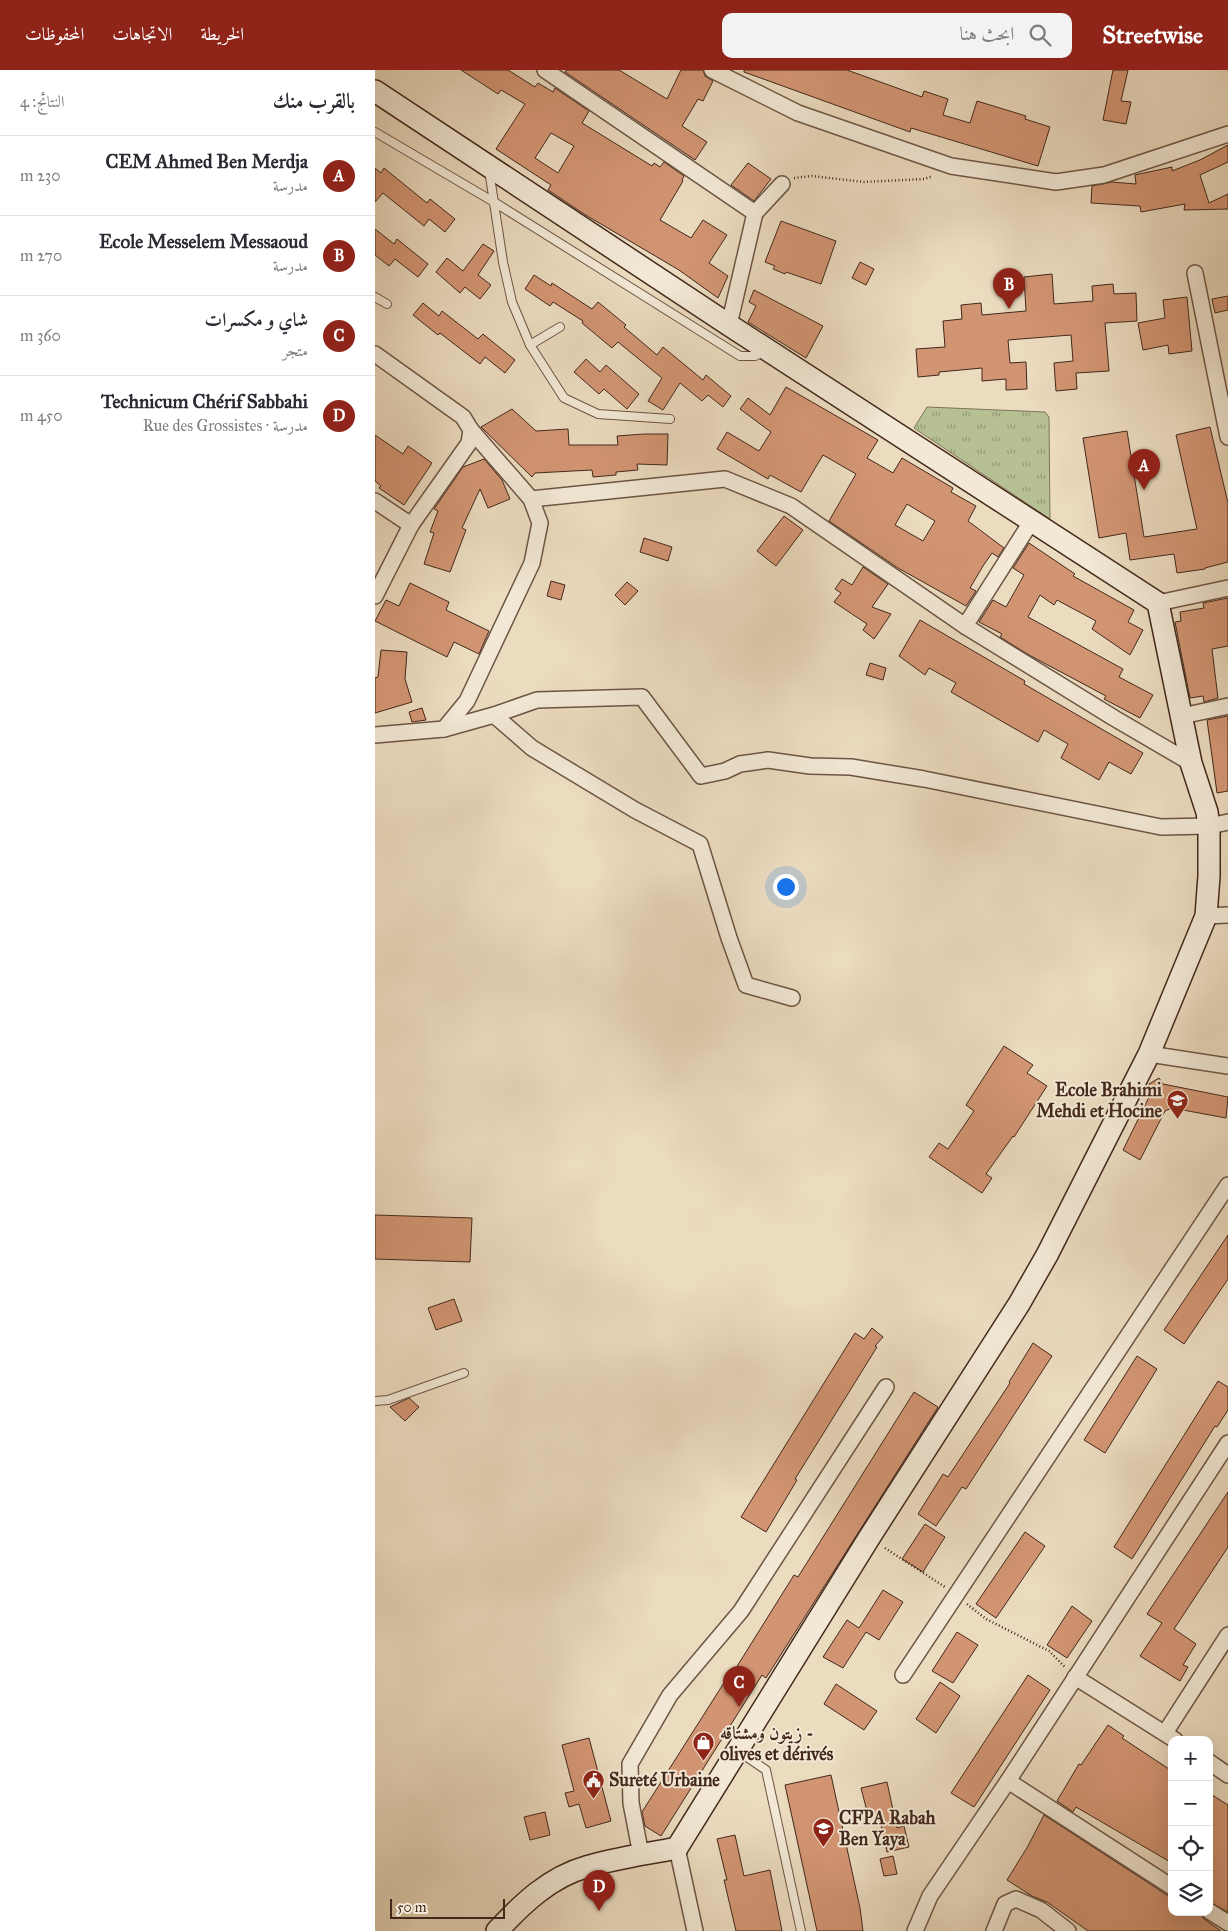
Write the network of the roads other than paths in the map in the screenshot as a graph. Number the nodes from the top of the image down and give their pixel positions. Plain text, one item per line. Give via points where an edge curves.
1 (545, 70) edge
2 (712, 70) edge
3 (375, 91) edge
4 (375, 132) edge
5 (1228, 134) edge
6 (488, 165) junction
7 (782, 184) road end
8 (494, 202) junction
9 (755, 213) junction
10 (1195, 272) dead end
11 (375, 297) edge
12 (387, 304) dead end
13 (729, 325) junction
14 (560, 327) dead end
15 (530, 345) junction
16 (768, 350) junction
17 (375, 354) edge
18 (1223, 390) edge
19 (670, 419) dead end
20 (471, 430) junction
21 (1228, 437) edge
22 (531, 499) junction
23 (375, 501) edge
24 (1031, 522) junction
25 (411, 525) junction
26 (1228, 588) edge
27 (375, 596) edge
28 (1158, 603) junction
29 (965, 626) junction
30 (1228, 706) edge
31 (494, 715) junction
32 (1182, 716) junction
33 (444, 729) junction
34 (375, 735) edge
35 (1191, 763) junction
36 (1219, 824) edge
37 (1228, 915) edge
38 (1206, 916) junction
39 (792, 998) dead end
40 (1149, 1054) junction
41 (1228, 1066) edge
42 (1228, 1185) edge
43 (464, 1373) dead end
44 (886, 1387) dead end
45 (375, 1401) edge
46 (1228, 1443) edge
47 (1228, 1635) edge
48 (903, 1675) dead end
49 (1075, 1677) junction
50 (1168, 1736) edge
51 (1171, 1736) edge
52 (737, 1750) junction
53 (1213, 1765) edge
54 (1228, 1775) edge
55 (1008, 1780) junction
56 (677, 1848) junction
57 (641, 1855) junction
58 (1168, 1884) edge
59 (1213, 1914) edge
60 (1228, 1923) edge
61 (497, 1931) edge
62 (695, 1931) edge
63 (801, 1931) edge
64 (915, 1931) edge
65 (994, 1931) edge
66 (1068, 1931) edge

1 - 9 street
2 - 5 street via 799,113 951,166 1057,182 1104,175
3 - 6 street
4 - 8 lane
6 - 8 lane
6 - 13 street
7 - 9 street
8 - 15 lane via 512,302
8 - 16 lane via 739,356 755,356
9 - 13 street
10 - 18 street
11 - 12 lane
13 - 16 street
14 - 15 lane
15 - 19 lane via 564,398 598,414
16 - 24 street
17 - 20 street via 463,417
18 - 21 street
20 - 22 street
20 - 25 street via 469,444
22 - 29 street via 725,479 791,506
22 - 33 street via 540,523 532,563 467,701
23 - 25 street
24 - 28 street
24 - 29 street
25 - 27 street
26 - 28 street
28 - 32 street
29 - 35 street
30 - 32 street
31 - 33 street
31 - 36 street via 537,700 643,697 701,776 740,764 768,760 851,767 1161,827
31 - 39 street via 532,748 635,810 700,844 746,985
32 - 35 street
33 - 34 street
35 - 36 street via 1207,812
36 - 38 street via 1209,876
37 - 38 street
38 - 40 street
40 - 41 street
40 - 52 street via 1019,1304
42 - 48 street
43 - 45 lane via 388,1400
44 - 57 street via 741,1611 670,1695 630,1764 631,1803
46 - 49 street
47 - 51 street
49 - 50 street
49 - 55 street
52 - 56 street
52 - 63 lane via 766,1770
53 - 54 street
55 - 58 street
55 - 64 street via 930,1896
56 - 57 street
56 - 62 street
57 - 61 street via 586,1867 563,1877 539,1890
59 - 60 street
65 - 66 street via 1005,1904 1016,1899 1041,1910

